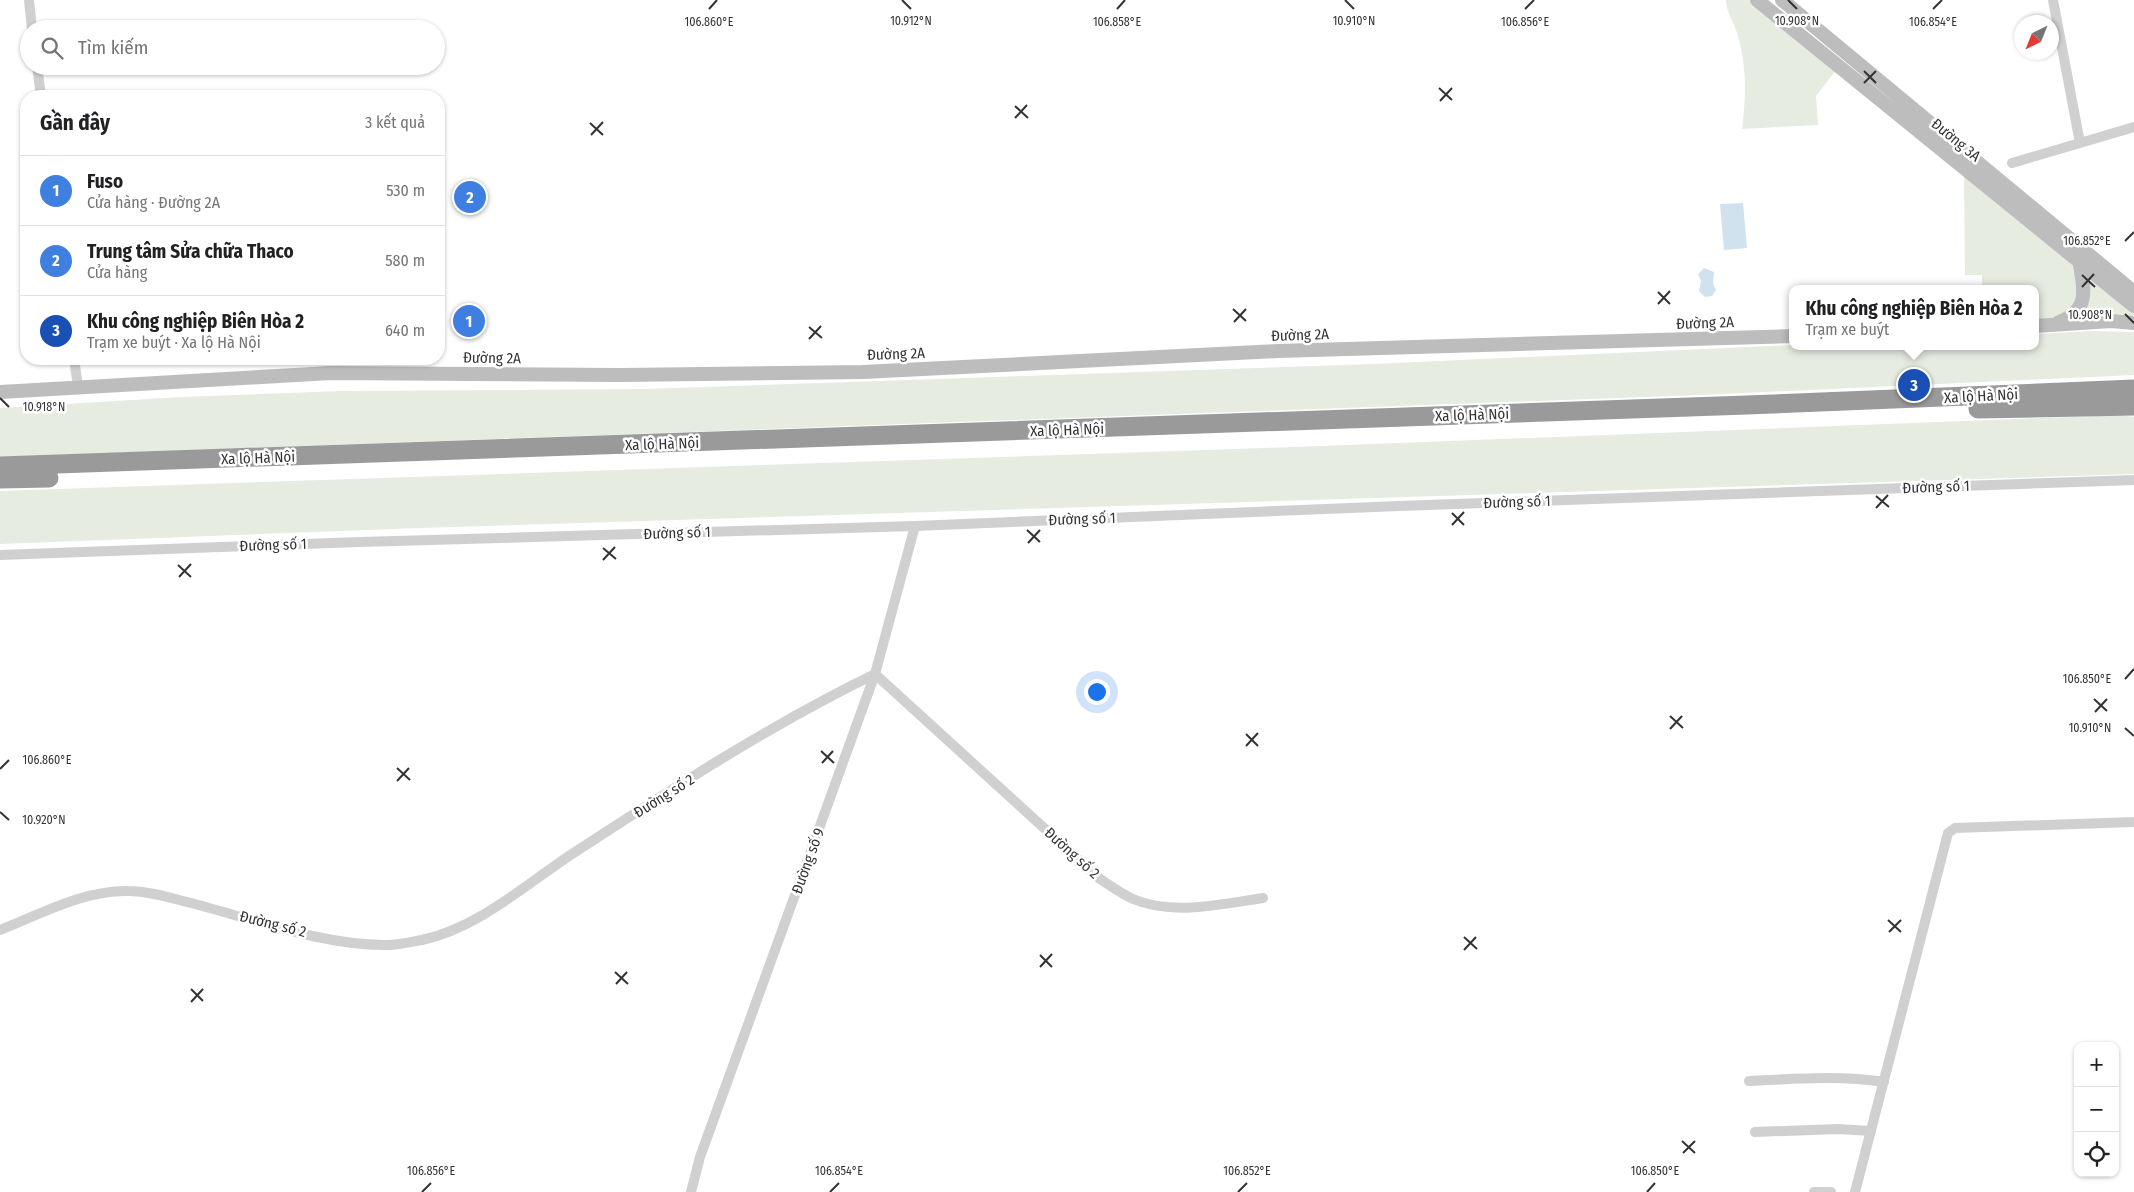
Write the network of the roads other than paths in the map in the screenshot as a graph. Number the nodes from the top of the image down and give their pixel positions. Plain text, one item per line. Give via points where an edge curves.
1 (29, 0) edge
2 (1757, 0) edge
3 (1782, 0) edge
4 (2053, 0) edge
5 (31, 20) edge
6 (38, 75) edge
7 (40, 90) edge
8 (2134, 128) edge
9 (2080, 143) junction
10 (2012, 163) dead end
11 (2079, 260) junction
12 (2134, 292) edge
13 (2134, 306) edge
14 (2134, 323) edge
15 (2042, 325) edge
16 (1789, 336) edge
17 (75, 365) edge
18 (78, 386) junction
19 (2134, 389) edge
20 (0, 392) edge
21 (2134, 406) edge
22 (0, 466) edge
23 (0, 479) edge
24 (2134, 480) edge
25 (915, 526) junction
26 (0, 555) edge
27 (875, 674) junction
28 (2134, 822) edge
29 (1263, 898) dead end
30 (0, 930) edge
31 (1749, 1081) dead end
32 (1884, 1082) junction
33 (1871, 1131) junction
34 (1755, 1132) dead end
35 (691, 1192) edge
36 (1814, 1192) edge
37 (1831, 1192) edge
38 (1855, 1192) edge

1 - 5 street
2 - 11 street, Đường 3A
3 - 12 street, Đường 3A
4 - 9 street
6 - 7 street
8 - 9 street
9 - 10 street
11 - 13 street, Đường 3A
11 - 15 street via 2084,284 2080,307 2071,316
14 - 15 street via 2110,321
16 - 18 street, Đường 2A via 1278,351 863,372 621,375 330,373
17 - 18 street
18 - 20 street, Đường 2A
19 - 22 highway, Xa lộ Hà Nội
21 - 23 highway, Xa lộ Hà Nội via 2015,407
24 - 25 street, Đường số 1
25 - 26 street, Đường số 1
25 - 27 street, Đường số 9
27 - 29 street, Đường số 2 via 1100,879 1120,892 1156,906 1188,908
27 - 30 street, Đường số 2 via 731,753 490,910 442,935 390,945 356,943 131,890 83,897
27 - 35 street, Đường số 9 via 700,1157
28 - 32 street via 1951,829
31 - 32 street via 1860,1078
32 - 33 street
33 - 34 street
33 - 38 street
36 - 37 street

